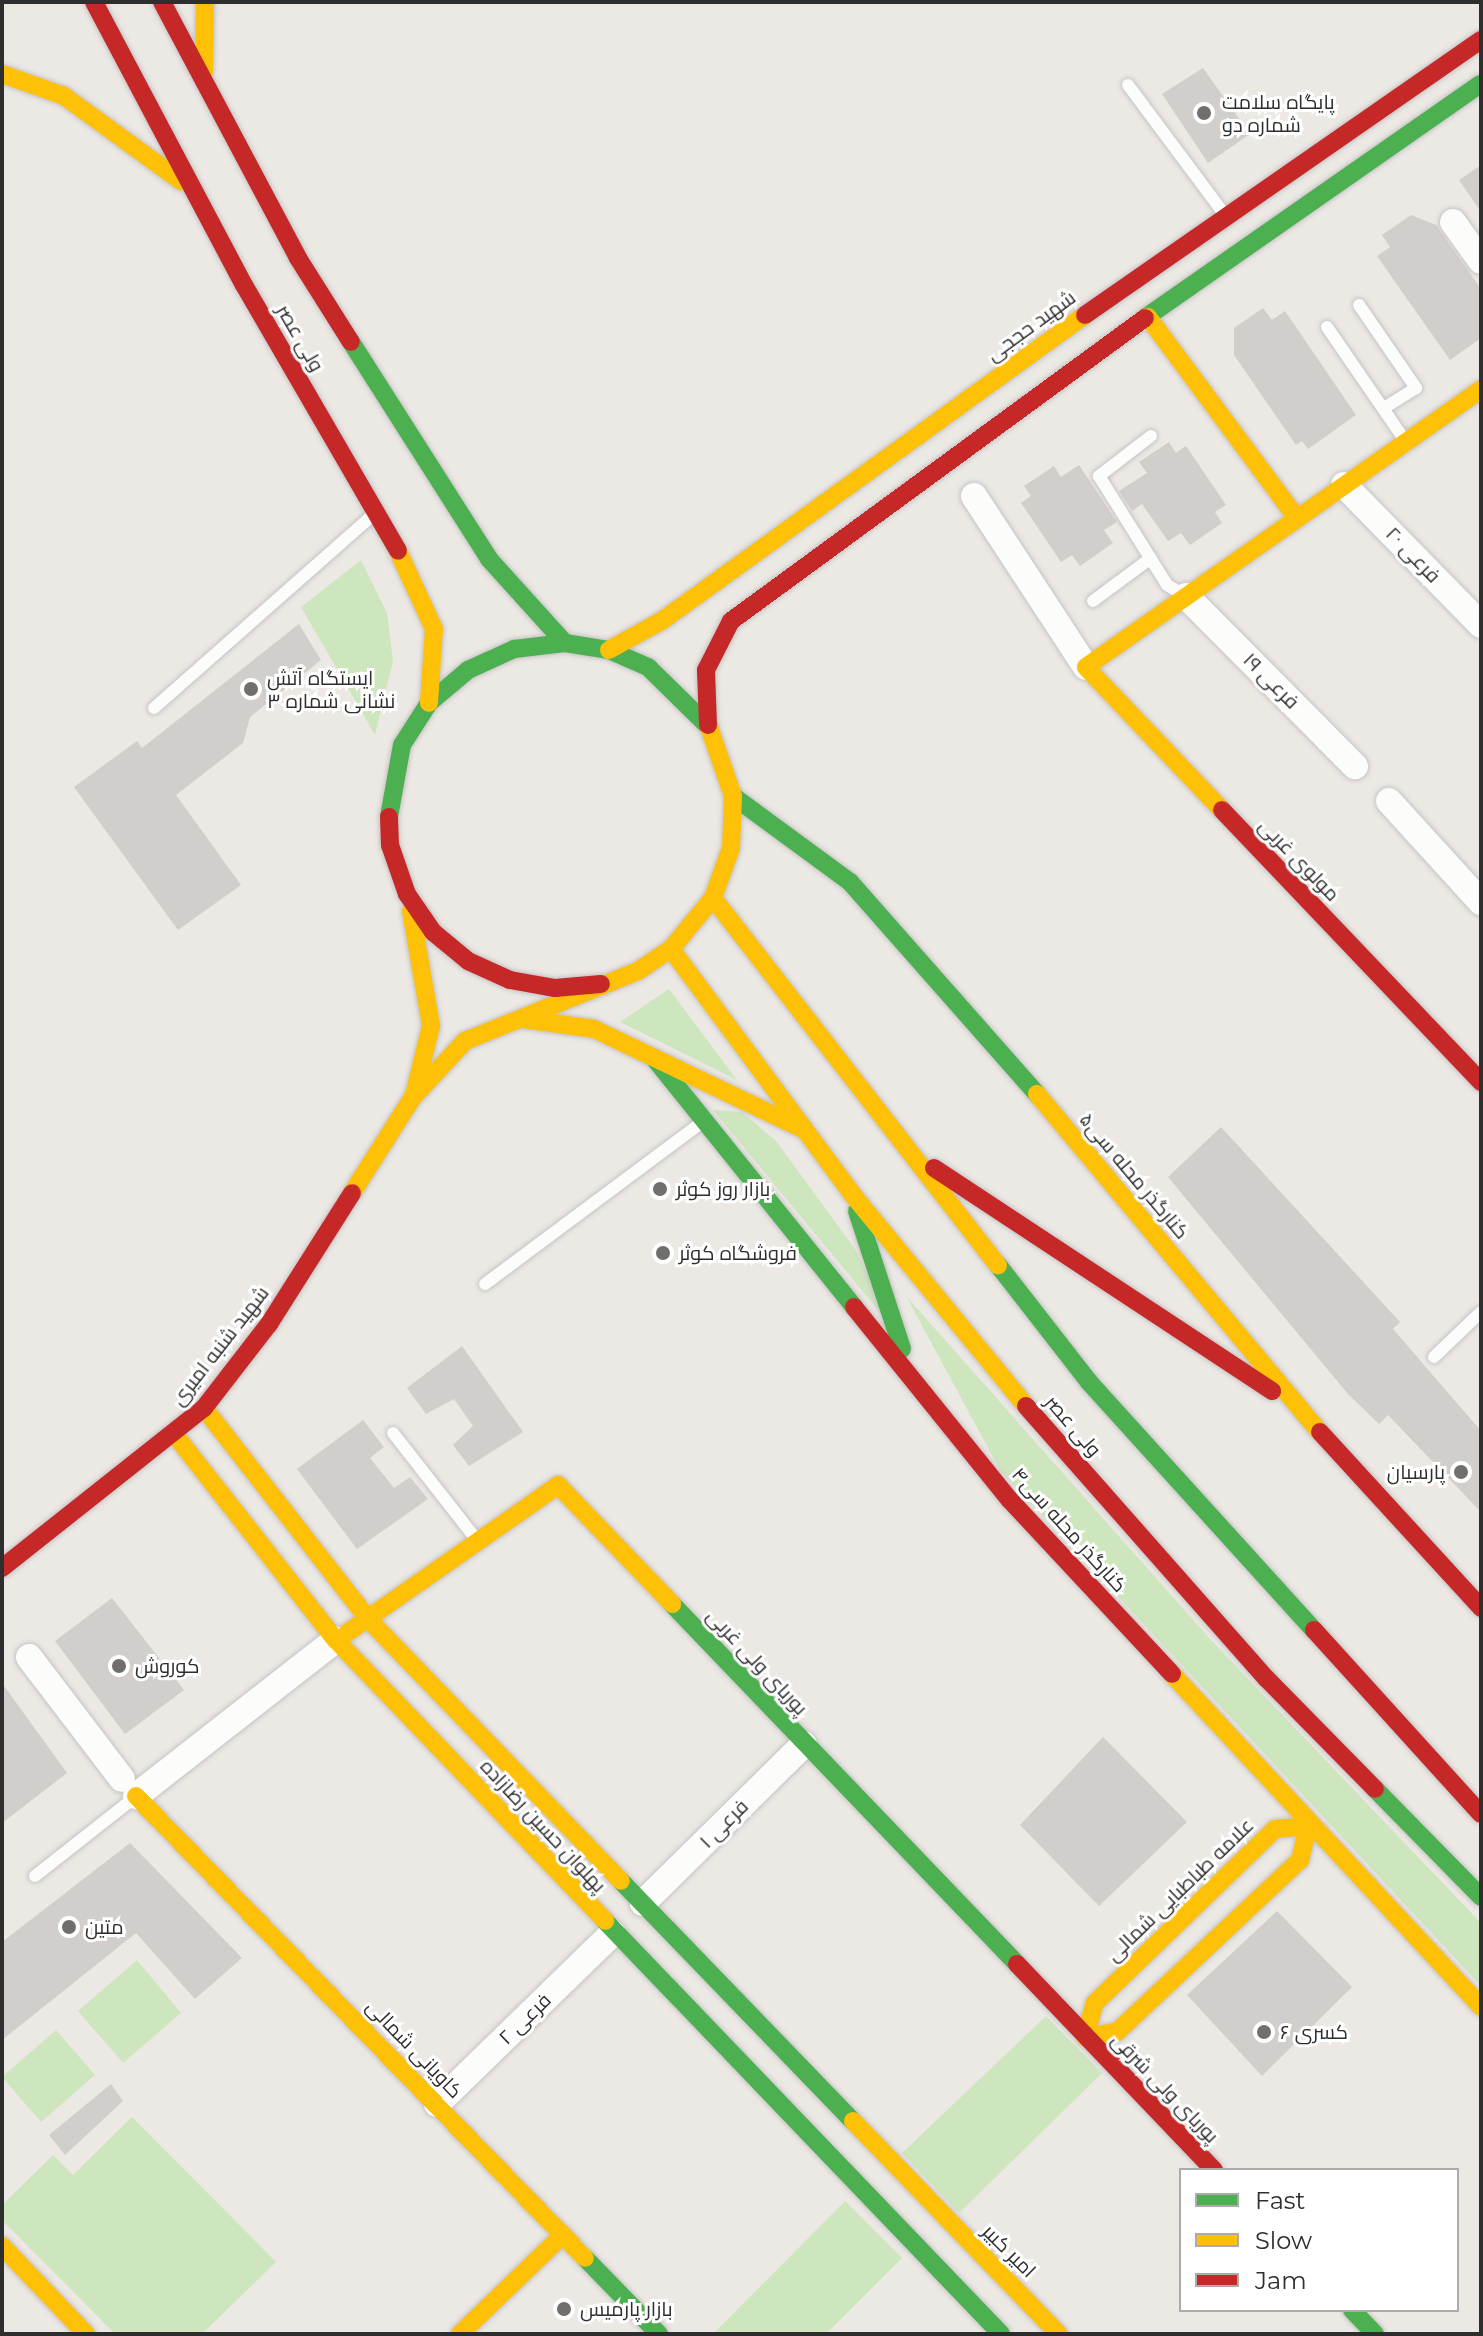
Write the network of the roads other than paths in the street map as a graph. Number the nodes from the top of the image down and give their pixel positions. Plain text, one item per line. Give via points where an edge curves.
1 (94, 2) edge
2 (162, 2) edge
3 (205, 2) edge
4 (1481, 40) edge
5 (2, 74) edge
6 (1481, 84) edge
7 (1128, 85) dead end
8 (205, 86) junction
9 (194, 191) junction
10 (1225, 214) junction
11 (1453, 222) dead end
12 (1481, 261) edge
13 (1359, 305) dead end
14 (1148, 317) junction
15 (1327, 327) dead end
16 (1481, 389) edge
17 (1384, 408) junction
18 (1151, 436) dead end
19 (1406, 442) junction
20 (1344, 485) junction
21 (974, 496) dead end
22 (377, 512) junction
23 (1297, 518) junction
24 (1151, 558) junction
25 (1186, 596) junction
26 (1093, 601) dead end
27 (1481, 625) edge
28 (565, 643) junction
29 (609, 650) junction
30 (1086, 667) junction
31 (429, 703) junction
32 (154, 708) dead end
33 (708, 725) junction
34 (1355, 766) dead end
35 (733, 796) junction
36 (1389, 801) dead end
37 (407, 894) junction
38 (713, 898) junction
39 (1481, 902) edge
40 (671, 949) junction
41 (601, 984) junction
42 (510, 1018) junction
43 (654, 1058) junction
44 (1481, 1082) edge
45 (413, 1097) junction
46 (704, 1121) junction
47 (807, 1130) junction
48 (902, 1146) junction
49 (852, 1194) junction
50 (485, 1284) dead end
51 (1481, 1312) edge
52 (1434, 1357) dead end
53 (917, 1385) junction
54 (1297, 1407) junction
55 (204, 1408) junction
56 (393, 1433) dead end
57 (175, 1435) junction
58 (478, 1542) junction
59 (2, 1568) edge
60 (1481, 1608) edge
61 (368, 1619) junction
62 (336, 1640) junction
63 (29, 1657) dead end
64 (804, 1744) junction
65 (129, 1788) junction
66 (1481, 1814) edge
67 (1308, 1826) junction
68 (35, 1876) dead end
69 (1481, 1897) edge
70 (643, 1903) junction
71 (613, 1933) junction
72 (1481, 2006) edge
73 (1085, 2037) junction
74 (437, 2104) junction
75 (875, 2145) junction
76 (1212, 2168) edge
77 (845, 2174) junction
78 (927, 2199) joint
79 (563, 2235) junction
80 (971, 2243) junction
81 (2, 2246) edge
82 (942, 2273) junction
83 (1354, 2312) edge
84 (86, 2334) edge
85 (460, 2334) edge
86 (659, 2334) edge
87 (1001, 2334) edge
88 (1059, 2334) edge
89 (1375, 2334) edge

1 - 9 street, ولی عصر
2 - 8 street, ولی عصر
3 - 8 street
4 - 10 street, شهید حججی
5 - 9 street via 64,96
6 - 14 street
7 - 10 lane
8 - 28 street, ولی عصر via 298,258 489,559
9 - 22 street, ولی عصر
10 - 29 street, شهید حججی via 663,620
11 - 12 street
13 - 17 lane via 1416,388
14 - 23 street
14 - 33 street via 731,621 706,670
15 - 17 lane
16 - 19 street
17 - 19 lane
18 - 24 lane via 1099,476
19 - 20 street
20 - 23 street
20 - 27 street, فرعی ۲۰
21 - 30 street
22 - 31 street, ولی عصر via 434,629
22 - 32 lane
23 - 25 street
24 - 25 lane via 1167,585
24 - 26 lane
25 - 30 street
25 - 34 street, فرعی ۱۹
28 - 29 street
28 - 31 street via 503,654 468,670
29 - 33 street via 659,675
30 - 44 street, مولوی غربی
31 - 37 street via 402,745 389,794 390,845
33 - 35 street
35 - 38 street via 731,848
35 - 54 street, کنارگذر محله سی۵ via 850,882 921,954
36 - 39 street
37 - 41 street via 433,932 468,961 525,983
37 - 45 street via 426,969 431,1026
38 - 40 street
38 - 48 street, ولی عصر
40 - 41 street
40 - 47 street, ولی عصر
41 - 42 street
42 - 43 street via 594,1029
42 - 45 street via 465,1041
43 - 46 street, کنارگذر محله سی۴
43 - 47 street
45 - 55 street, شهید شنبه امیری via 269,1324
46 - 50 lane
46 - 53 street, کنارگذر محله سی۴
47 - 49 street, ولی عصر
48 - 54 street via 1116,1294
48 - 66 street, ولی عصر via 1089,1382
49 - 53 street
49 - 69 street, ولی عصر via 1043,1426 1257,1667
51 - 52 lane
53 - 67 street, کنارگذر محله سی۴ via 1009,1499
54 - 60 street, کنارگذر محله سی۵
55 - 57 street, شهید شنبه امیری
55 - 61 street, پهلوان حسین رضازاده
56 - 58 lane
57 - 59 street, شهید شنبه امیری
57 - 62 street, پهلوان حسین رضازاده
58 - 61 street, پوریای ولی غربی
58 - 64 street, پوریای ولی غربی via 558,1485
61 - 62 street, پوریای ولی غربی
61 - 70 street, پهلوان حسین رضازاده
62 - 65 street
62 - 71 street, پهلوان حسین رضازاده
63 - 65 street
64 - 70 street, فرعی ۱
64 - 73 street, پوریای ولی غربی
65 - 68 lane
65 - 74 street, کاویانی شمالی
67 - 72 street, کنارگذر محله سی۴
67 - 73 street via 1300,1860 1117,2032
67 - 73 street, علامه طباطبایی شمالی via 1275,1829 1095,2003
70 - 71 street
70 - 75 street, پهلوان حسین رضازاده
71 - 74 street, فرعی ۲
71 - 77 street, پهلوان حسین رضازاده
73 - 76 street, پوریای ولی شرقی
74 - 79 street, کاویانی شمالی
75 - 77 street
75 - 78 street, پهلوان حسین رضازاده
77 - 82 street, پهلوان حسین رضازاده
78 - 80 street, امیر کبیر
79 - 85 street
79 - 86 street, کاویانی شمالی
80 - 82 street
80 - 88 street, امیر کبیر
81 - 84 street
82 - 87 street
83 - 89 street

